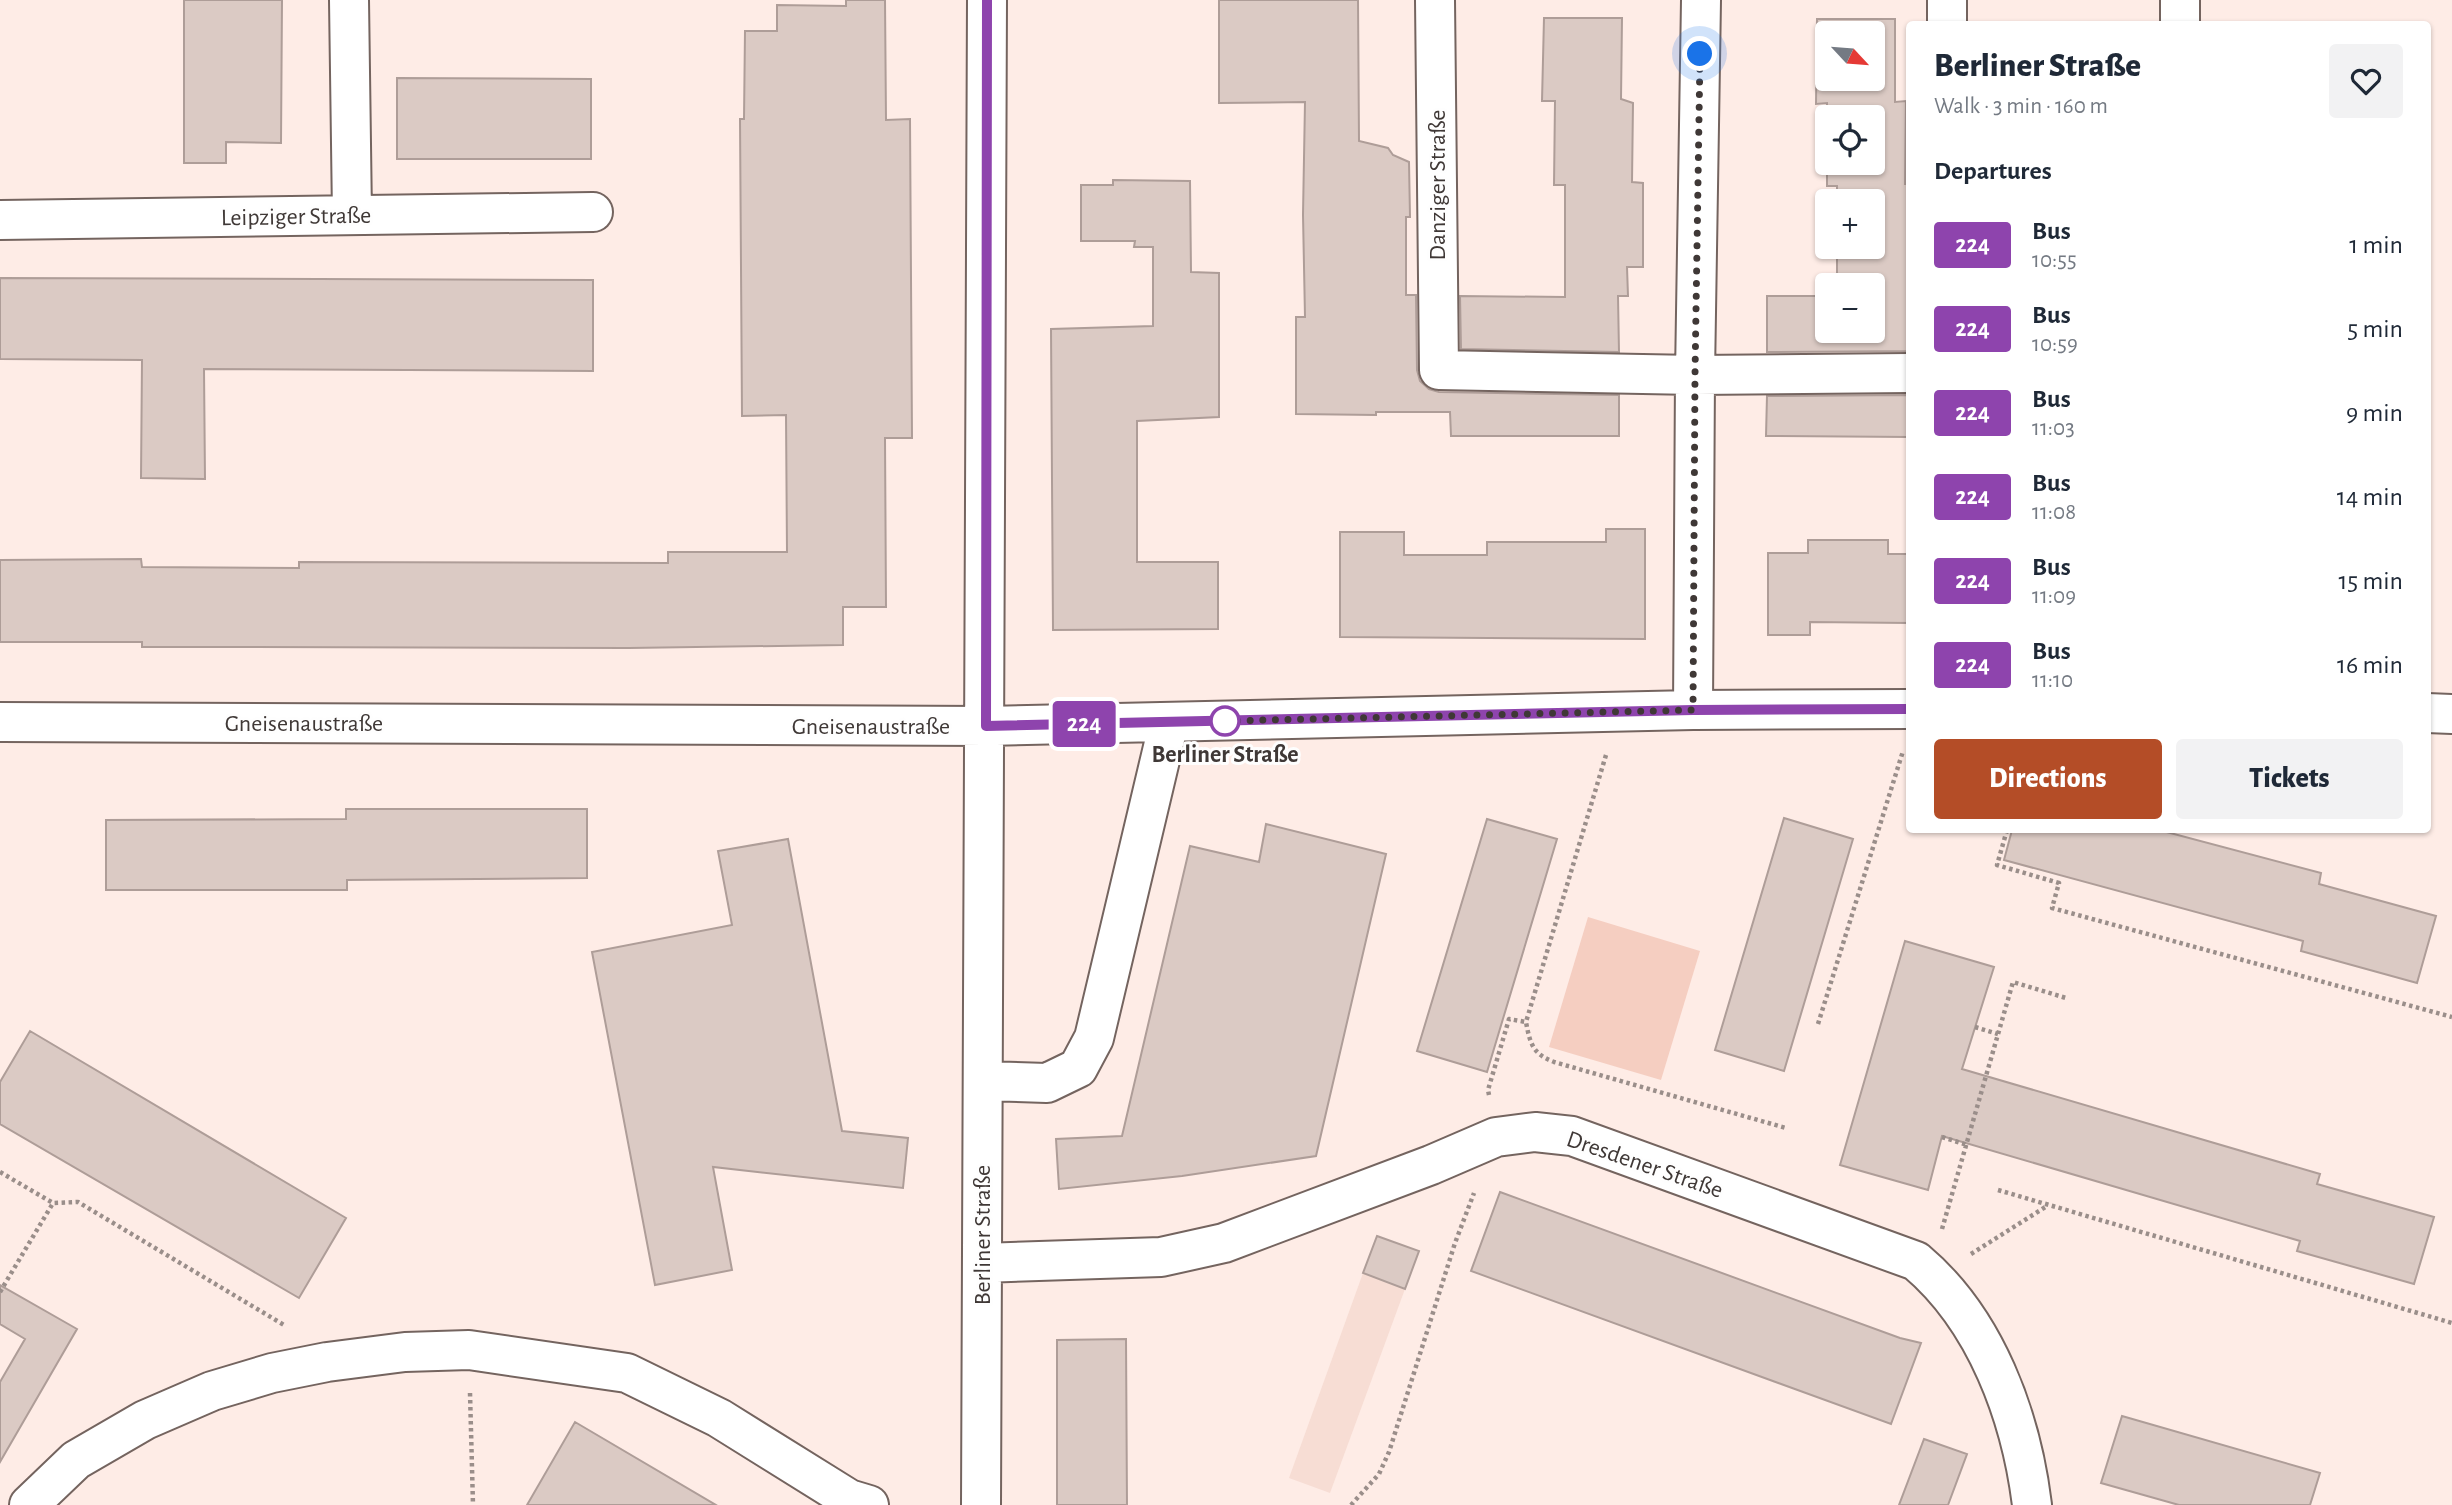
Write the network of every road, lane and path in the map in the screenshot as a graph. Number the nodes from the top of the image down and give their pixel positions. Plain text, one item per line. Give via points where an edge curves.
1 (349, 0) edge
2 (987, 0) edge
3 (1435, 0) edge
4 (1701, 0) edge
5 (1947, 0) edge
6 (2180, 0) edge
7 (1947, 21) edge
8 (2180, 21) edge
9 (593, 212) dead end
10 (352, 215) junction
11 (0, 220) edge
12 (1906, 373) edge
13 (1695, 375) junction
14 (1693, 710) junction
15 (1619, 712) junction
16 (2431, 713) edge
17 (2452, 714) edge
18 (0, 722) edge
19 (1169, 722) junction
20 (986, 726) junction
21 (1906, 726) edge
22 (1906, 729) edge
23 (2006, 833) edge
24 (2066, 998) dead end
25 (2452, 1017) edge
26 (1526, 1023) junction
27 (1818, 1024) dead end
28 (1975, 1027) dead end
29 (1998, 1034) junction
30 (983, 1081) junction
31 (1488, 1090) dead end
32 (1786, 1128) dead end
33 (1942, 1137) dead end
34 (1496, 1138) junction
35 (1967, 1145) junction
36 (0, 1172) edge
37 (1998, 1190) dead end
38 (53, 1203) junction
39 (2048, 1205) junction
40 (982, 1263) junction
41 (1941, 1274) junction
42 (0, 1292) edge
43 (2452, 1323) edge
44 (469, 1350) junction
45 (327, 1362) junction
46 (29, 1505) edge
47 (473, 1505) edge
48 (869, 1505) edge
49 (981, 1505) edge
50 (1351, 1505) edge
51 (2032, 1505) edge

1 - 10 street
2 - 20 street, Berliner Straße
3 - 13 street, Danziger Straße via 1438,370
4 - 13 street
5 - 7 street
6 - 8 street
9 - 10 street, Leipziger Straße
10 - 11 street, Leipziger Straße
12 - 13 street
13 - 14 street
14 - 15 street, Gneisenaustraße
14 - 21 street, Gneisenaustraße
15 - 19 street, Gneisenaustraße
15 - 26 path
16 - 17 street
18 - 20 street, Gneisenaustraße
19 - 20 street, Gneisenaustraße
19 - 30 street via 1094,1038 1084,1058 1078,1068 1047,1083
20 - 30 street, Berliner Straße
22 - 27 path
23 - 25 path via 1997,865 2059,883 2052,908
24 - 29 path via 2013,982
26 - 31 path via 1509,1019
26 - 32 path via 1540,1057
28 - 29 path
29 - 35 path
30 - 40 street, Berliner Straße
33 - 35 path
34 - 40 street, Dresdener Straße via 1224,1243 1161,1257
34 - 41 street, Dresdener Straße via 1535,1132 1572,1136
34 - 50 path via 1455,1243 1389,1452 1379,1474
35 - 41 path via 1934,1256
36 - 38 path
37 - 39 path
38 - 42 path
38 - 45 path via 78,1202 293,1330
39 - 41 path
39 - 43 path
40 - 49 street, Berliner Straße
41 - 51 street, Dresdener Straße via 2002,1382
44 - 45 street
44 - 47 path
44 - 48 street via 627,1373 719,1418 849,1499
45 - 46 street via 212,1391 145,1420 76,1460

